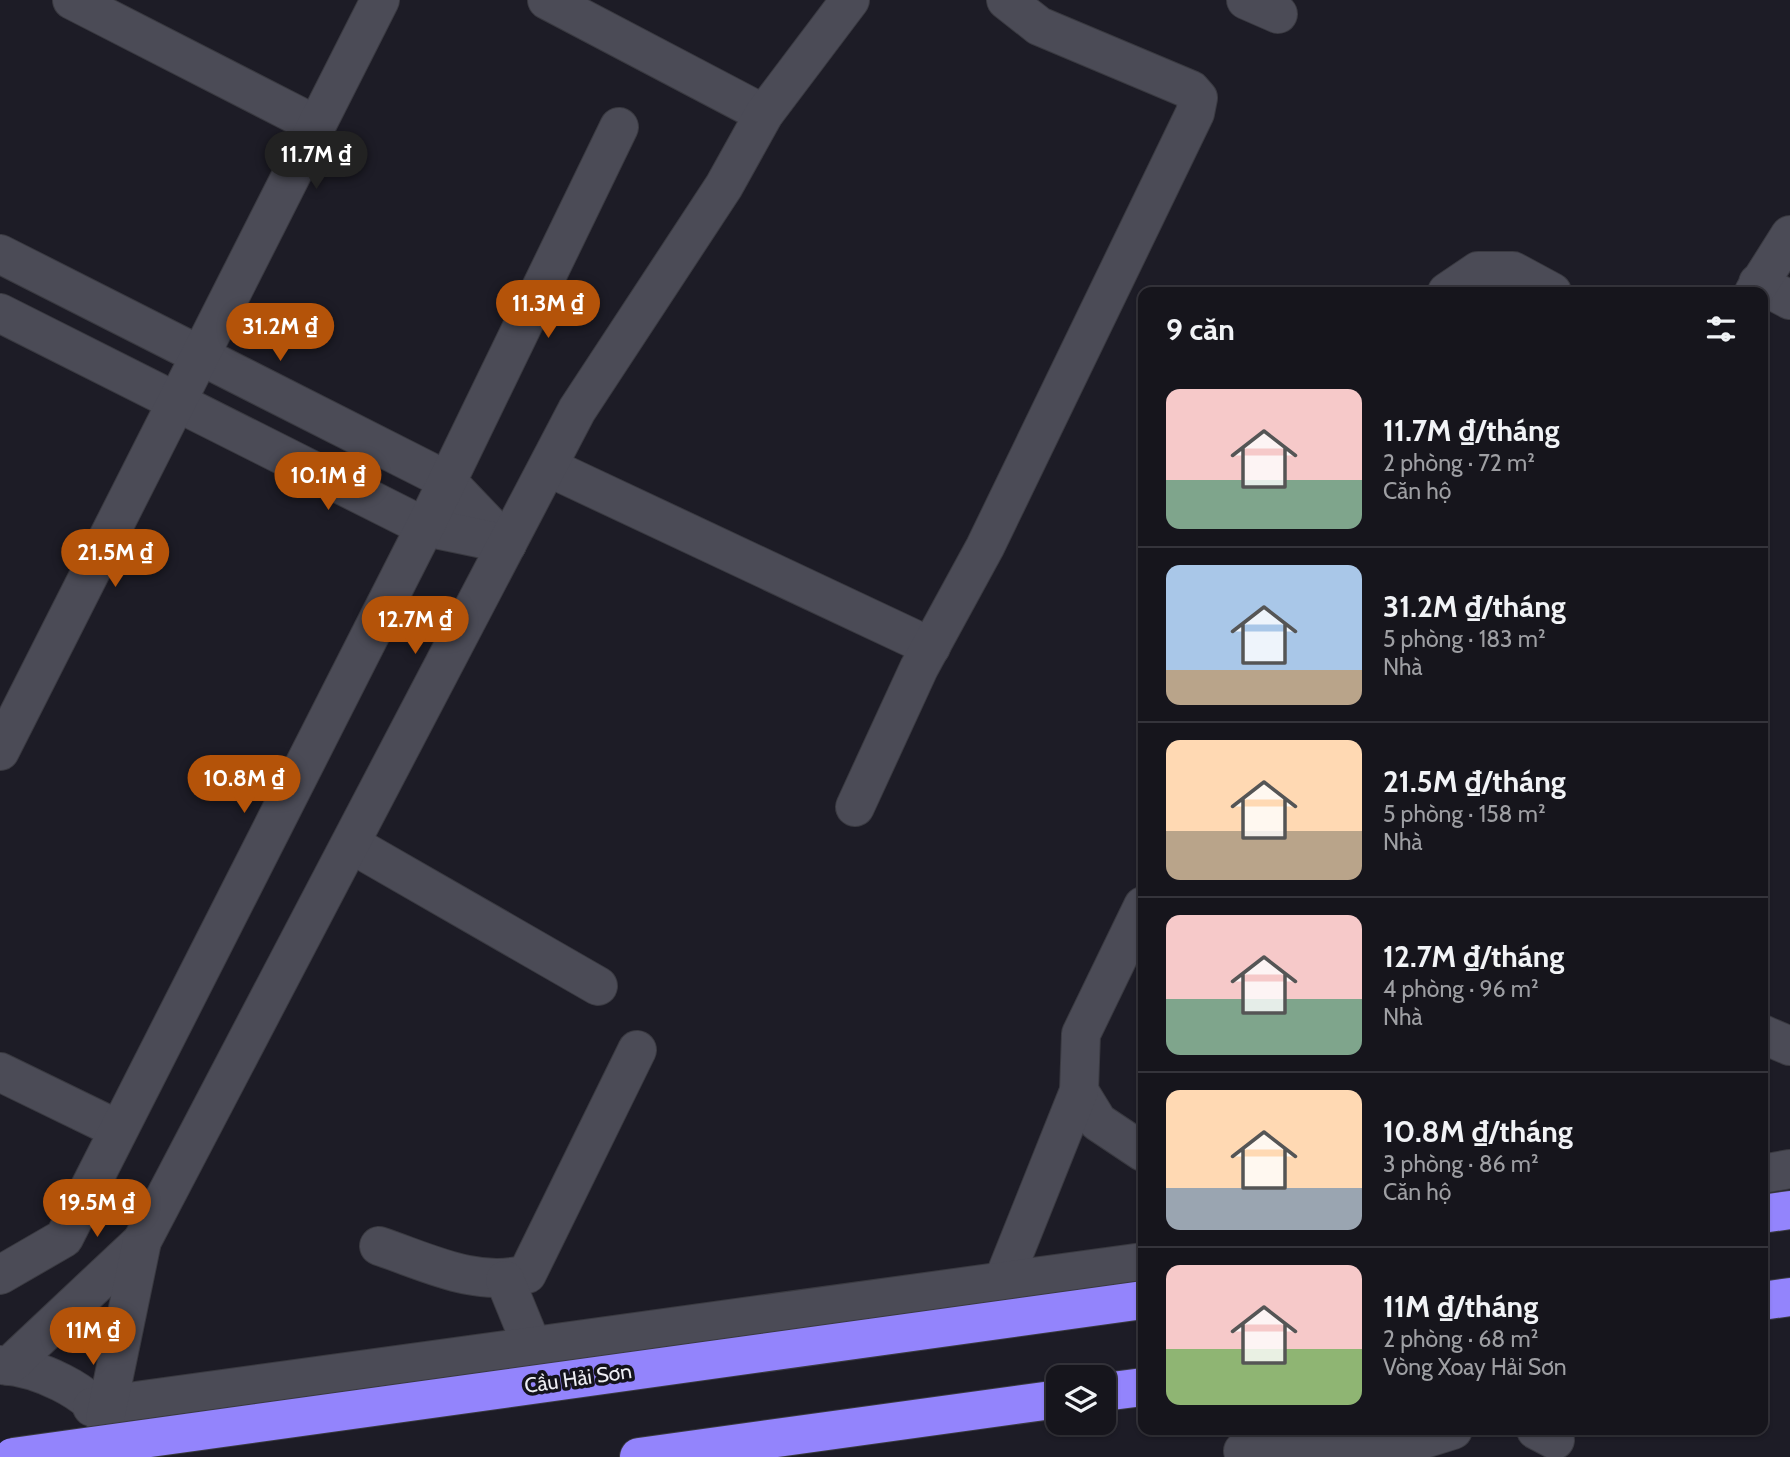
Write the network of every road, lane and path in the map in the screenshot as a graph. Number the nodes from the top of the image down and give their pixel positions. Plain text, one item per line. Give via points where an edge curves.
1 (72, 0) edge
2 (380, 0) edge
3 (547, 0) edge
4 (850, 0) edge
5 (1006, 0) edge
6 (764, 114) junction
7 (316, 125) junction
8 (620, 127) dead end
9 (1790, 235) edge
10 (0, 254) edge
11 (1454, 287) edge
12 (1543, 287) edge
13 (1768, 290) edge
14 (0, 313) edge
15 (200, 356) junction
16 (176, 401) junction
17 (548, 467) junction
18 (446, 480) junction
19 (425, 527) junction
20 (508, 544) junction
21 (931, 647) junction
22 (0, 751) edge
23 (855, 807) dead end
24 (351, 844) junction
25 (1138, 915) edge
26 (598, 986) dead end
27 (1768, 1037) edge
28 (1790, 1046) edge
29 (637, 1050) dead end
30 (0, 1072) edge
31 (1079, 1091) junction
32 (117, 1129) junction
33 (1138, 1149) edge
34 (1790, 1169) edge
35 (1768, 1173) edge
36 (1790, 1210) edge
37 (1768, 1212) edge
38 (142, 1241) junction
39 (379, 1246) dead end
40 (1138, 1263) edge
41 (0, 1275) edge
42 (505, 1280) junction
43 (1003, 1281) junction
44 (1790, 1297) edge
45 (1768, 1300) edge
46 (1138, 1301) edge
47 (532, 1346) junction
48 (4, 1365) edge
49 (1138, 1388) edge
50 (1116, 1390) edge
51 (1046, 1401) edge
52 (102, 1410) junction
53 (1437, 1435) edge
54 (1245, 1446) edge
55 (13, 1457) edge
56 (126, 1457) edge
57 (639, 1457) edge

1 - 7 street
2 - 7 street
3 - 6 street
4 - 6 street
5 - 21 street via 1040,26 1191,90 1198,98 1195,113 1060,395
6 - 17 street via 724,186 578,410
7 - 15 street
8 - 18 street
9 - 13 street
10 - 15 street
11 - 12 street via 1478,271 1513,271
14 - 16 street
15 - 16 street
15 - 18 street
16 - 19 street
16 - 22 street
17 - 20 street
17 - 21 street
18 - 19 street
18 - 20 street
19 - 20 street
19 - 32 street
20 - 24 street
21 - 23 street
24 - 26 street
24 - 38 street
25 - 31 street via 1081,1034
27 - 28 street
29 - 42 street via 527,1274
30 - 32 street
31 - 33 street via 1098,1122
31 - 43 street
32 - 41 street via 64,1238
34 - 35 street
36 - 37 highway
38 - 48 street
38 - 52 street
39 - 42 street via 476,1279
40 - 43 street
42 - 47 street
43 - 47 street
44 - 45 highway
46 - 55 highway, Cầu Hải Sơn, bridge
47 - 52 street
48 - 52 street via 22,1366 69,1385
49 - 50 highway
51 - 57 highway
52 - 56 street
53 - 54 street via 1379,1453

